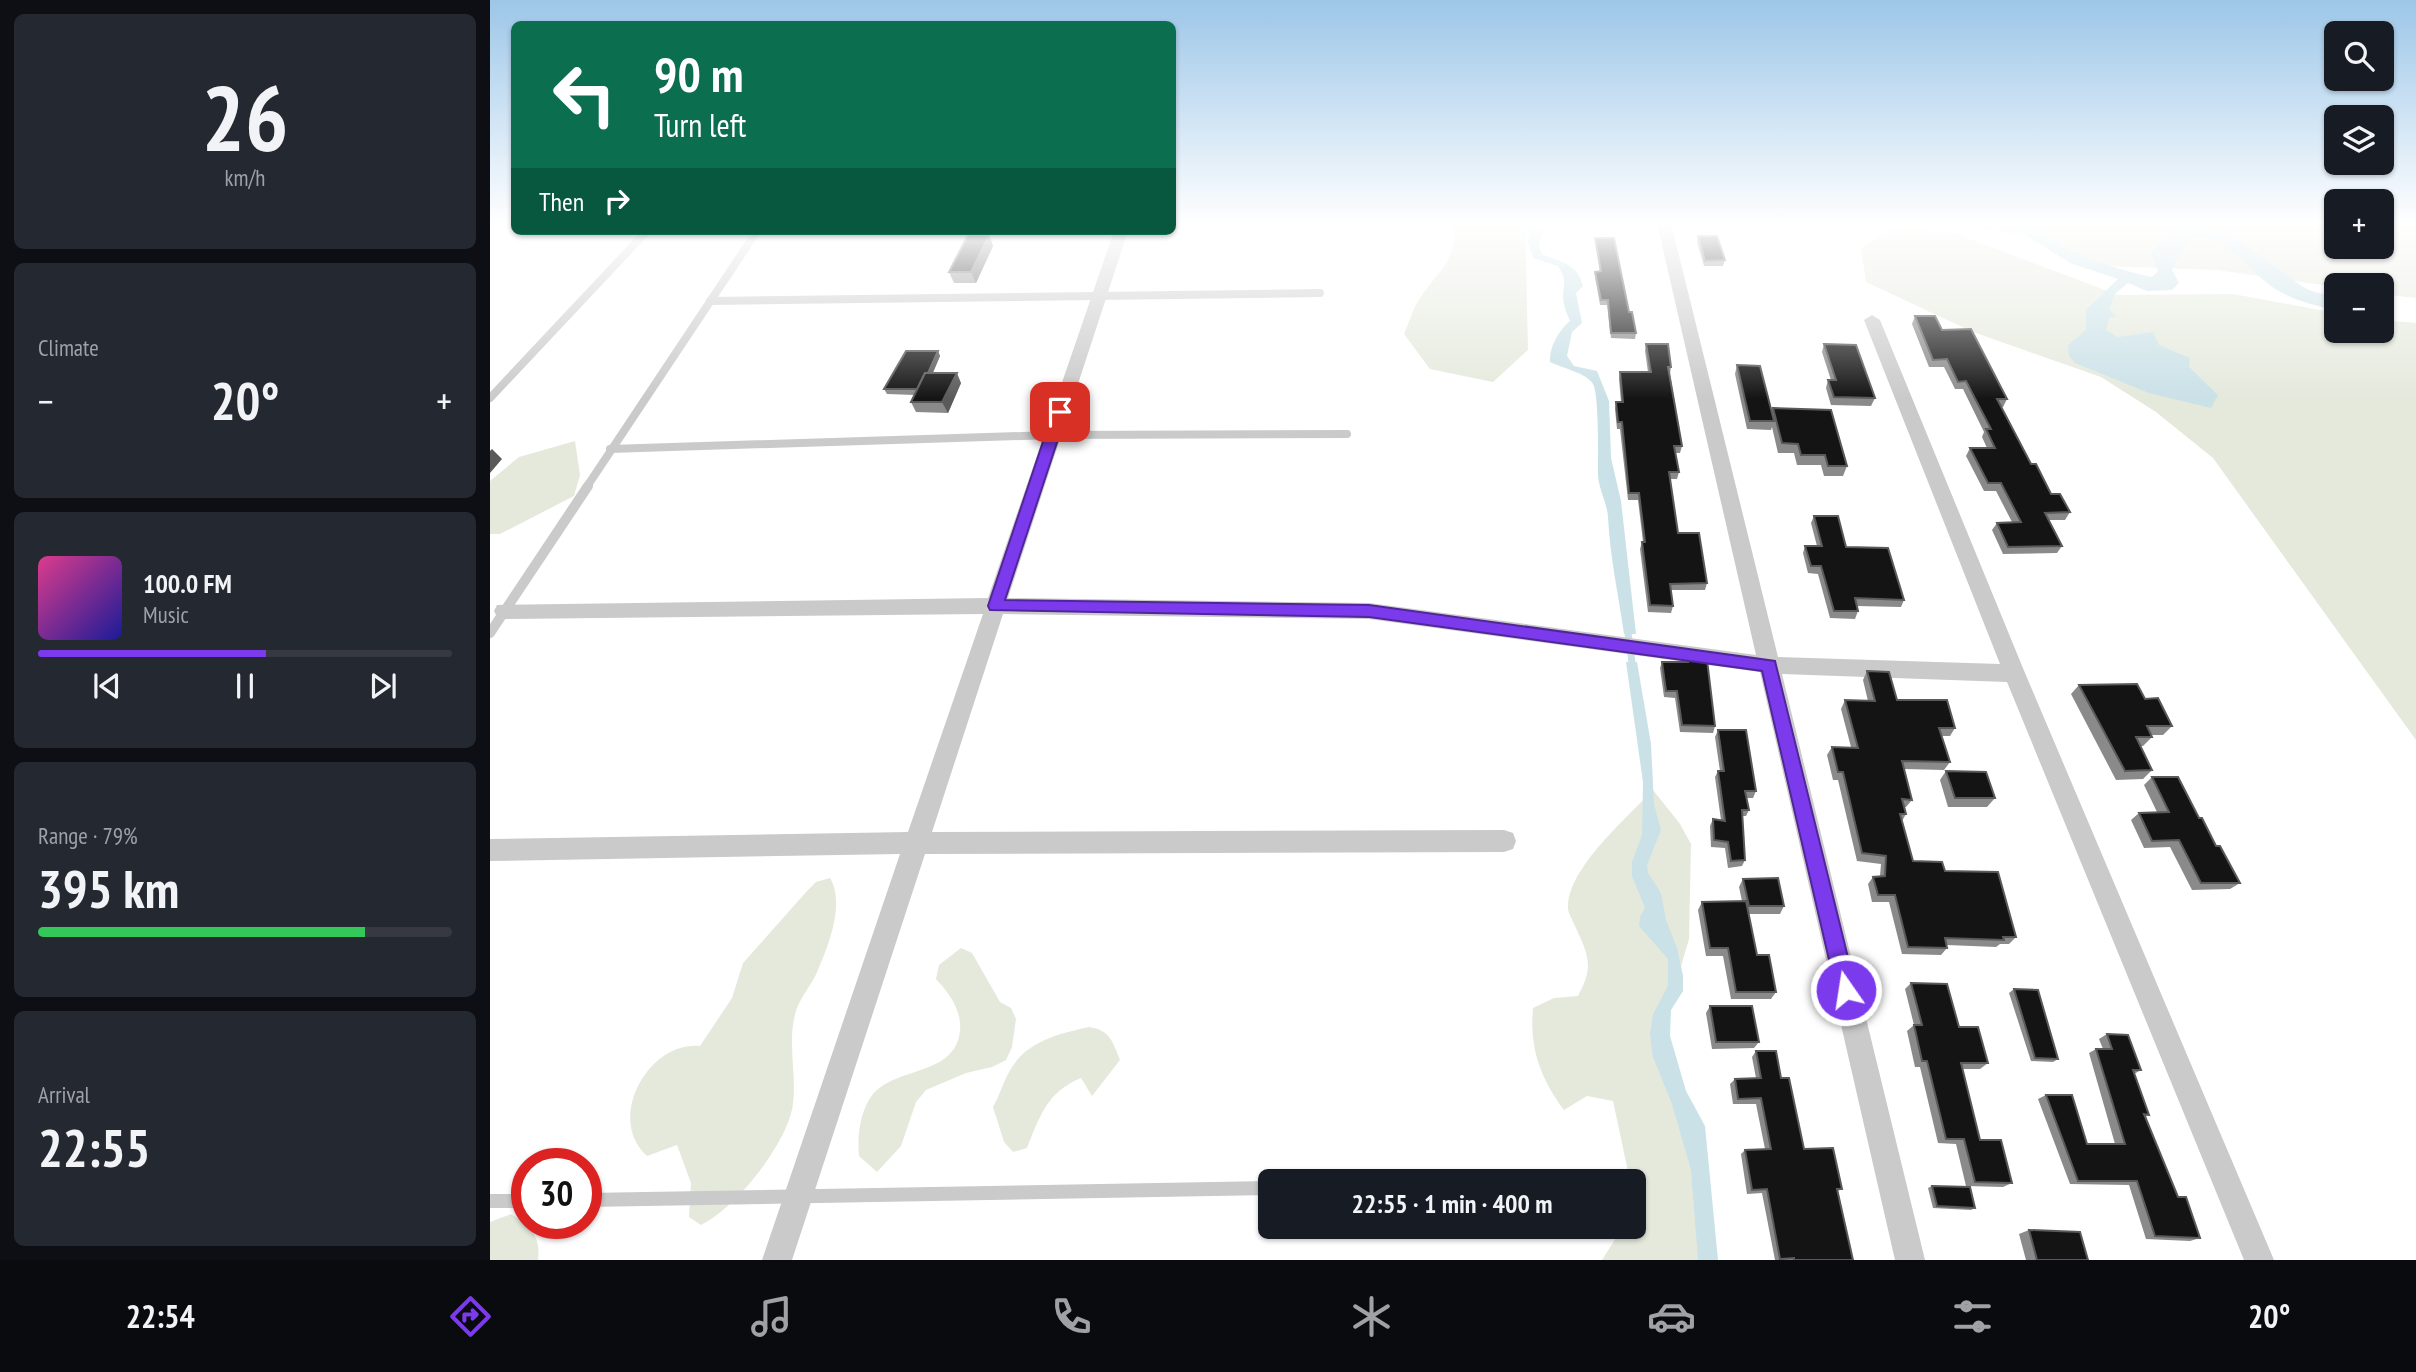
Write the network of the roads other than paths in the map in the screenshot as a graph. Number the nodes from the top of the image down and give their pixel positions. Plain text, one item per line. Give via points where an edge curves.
1 (599, 282) edge
2 (722, 282) edge
3 (1104, 282) edge
4 (1678, 282) edge
5 (1320, 293) dead end
6 (1098, 298) junction
7 (710, 300) junction
8 (1872, 320) dead end
9 (490, 398) edge
10 (1347, 434) dead end
11 (1052, 435) junction
12 (610, 449) junction
13 (995, 606) junction
14 (505, 611) junction
15 (490, 632) edge
16 (1769, 665) junction
17 (2014, 673) junction
18 (1504, 841) dead end
19 (916, 843) junction
20 (490, 850) edge
21 (1258, 1188) edge
22 (797, 1199) junction
23 (511, 1200) edge
24 (602, 1200) edge
25 (490, 1201) edge
26 (777, 1260) edge
27 (1910, 1260) edge
28 (2259, 1260) edge

1 - 9 lane
2 - 7 lane
3 - 6 street
4 - 16 street
5 - 6 lane
6 - 7 lane
6 - 11 street
7 - 12 lane
8 - 17 street
10 - 11 lane
11 - 12 lane
11 - 13 street
12 - 14 lane
13 - 14 street
13 - 16 street via 1369,611
13 - 19 street
14 - 15 lane
16 - 17 street
16 - 27 street
17 - 28 street
18 - 19 street
19 - 20 street
19 - 22 street
21 - 22 lane
22 - 24 lane
22 - 26 street
23 - 25 lane

